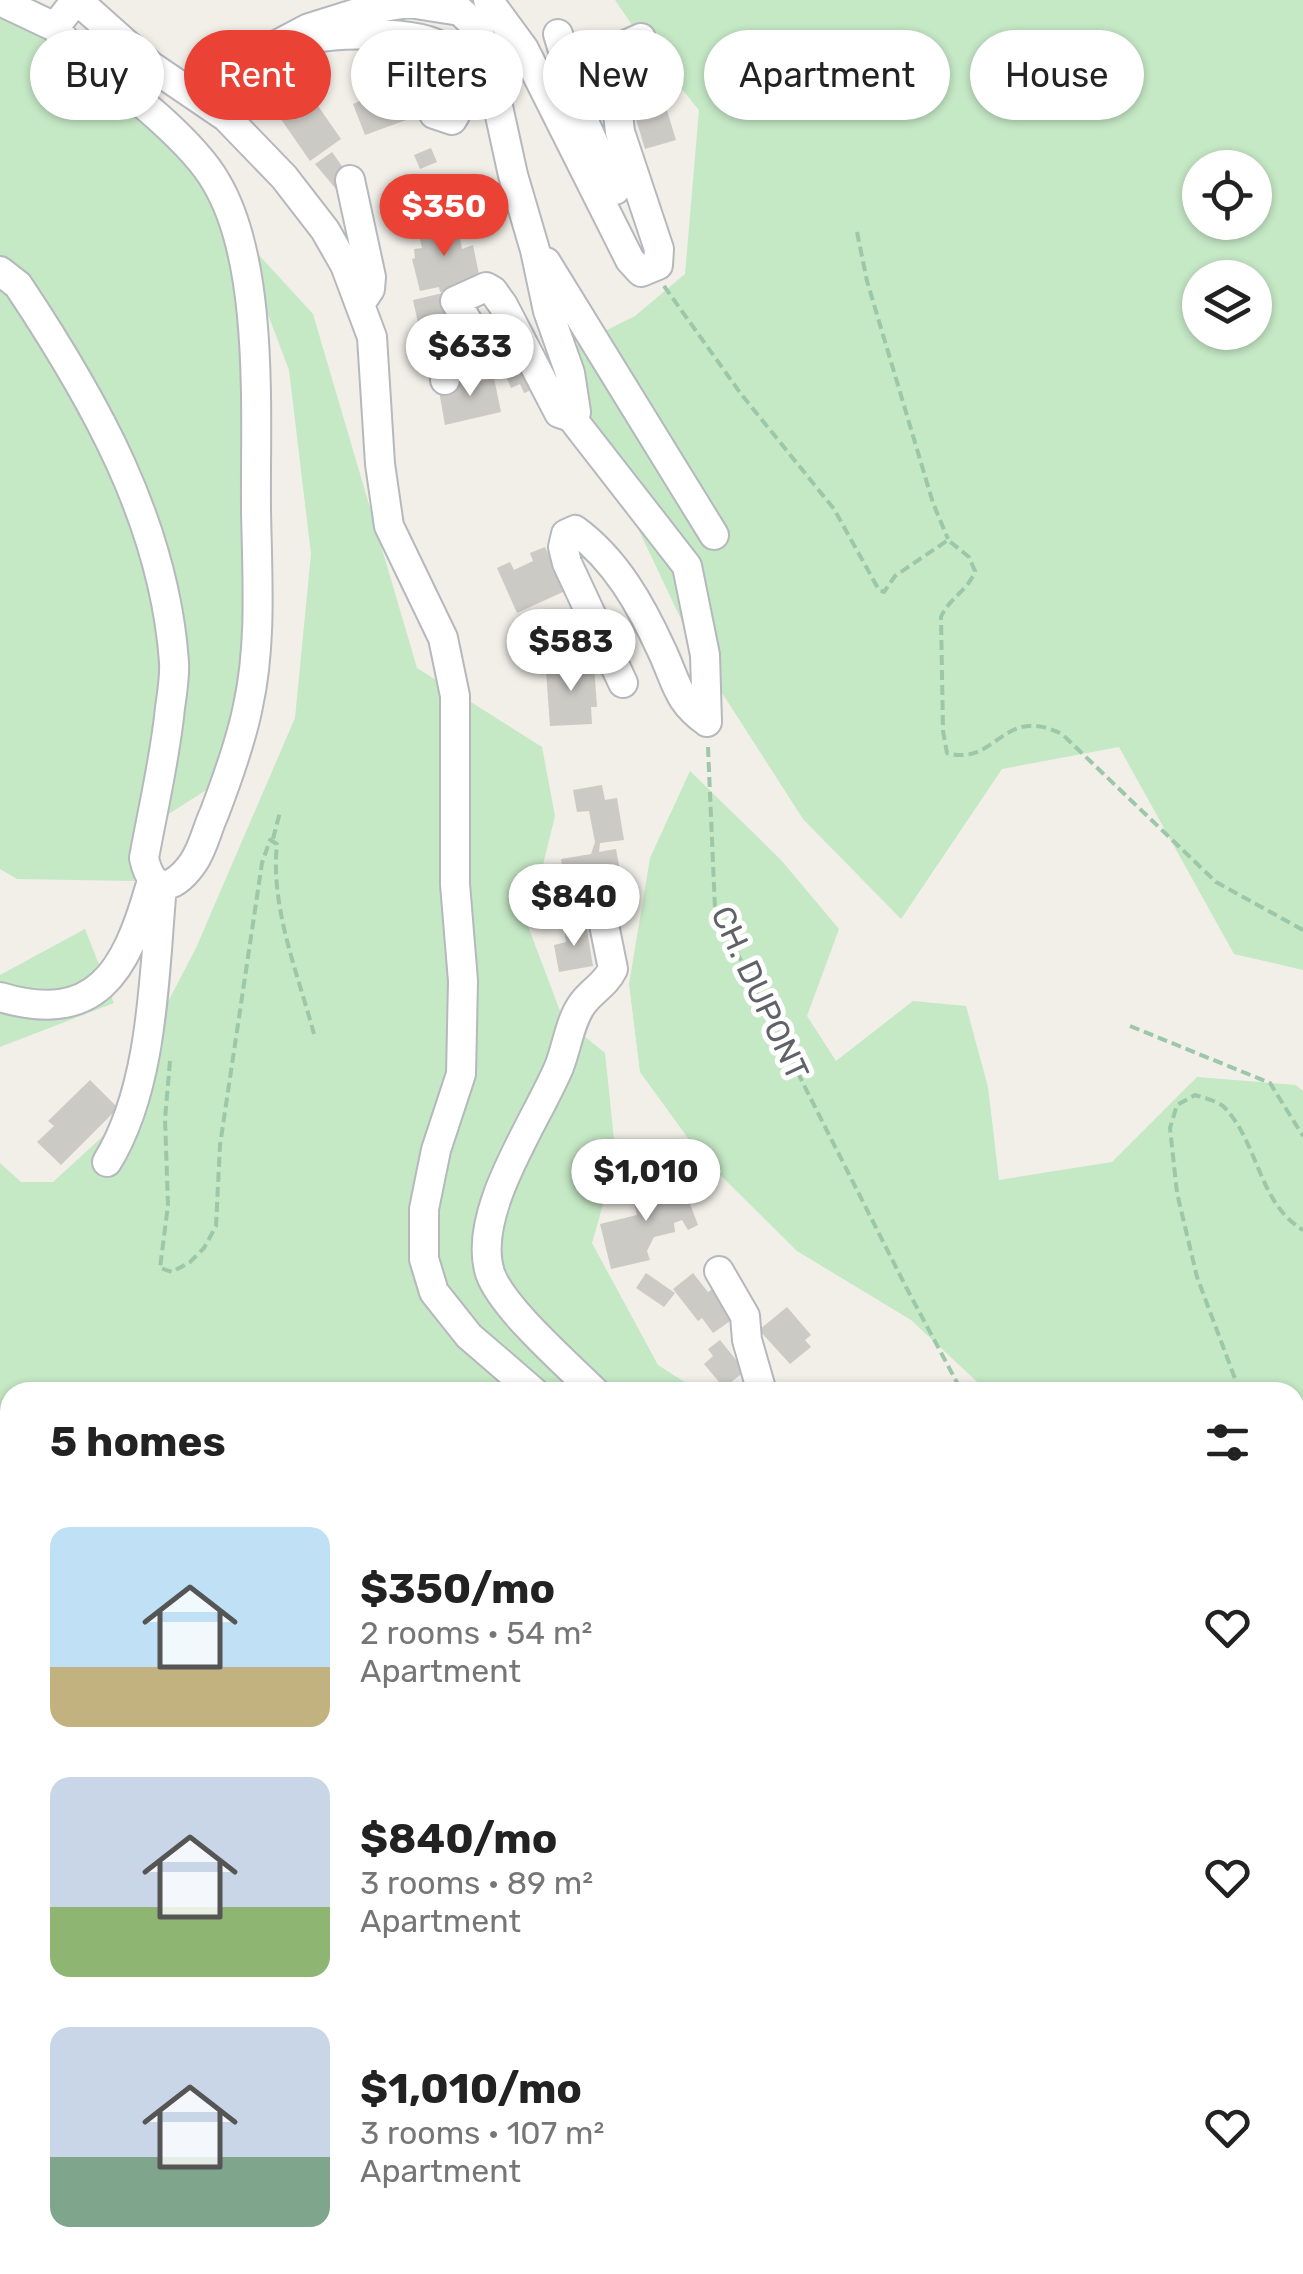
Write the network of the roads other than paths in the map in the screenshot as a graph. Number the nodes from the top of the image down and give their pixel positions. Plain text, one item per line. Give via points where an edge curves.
1 (77, 0) edge
2 (488, 0) edge
3 (0, 1) edge
4 (377, 5) edge
5 (55, 27) junction
6 (305, 30) edge
7 (184, 88) edge
8 (229, 120) edge
9 (584, 120) edge
10 (619, 120) edge
11 (350, 180) dead end
12 (615, 228) junction
13 (533, 244) junction
14 (0, 271) edge
15 (360, 304) junction
16 (445, 380) dead end
17 (571, 417) junction
18 (714, 535) dead end
19 (622, 683) dead end
20 (157, 883) junction
21 (598, 895) dead end
22 (0, 997) edge
23 (107, 1162) dead end
24 (719, 1271) dead end
25 (522, 1382) edge
26 (585, 1382) edge
27 (759, 1382) edge

1 - 5 street
1 - 7 street
2 - 12 street via 524,49
3 - 5 street
4 - 6 street
4 - 13 street via 440,5 460,10 475,25
5 - 20 street via 164,124 218,183 237,230 255,352 257,610 249,705 195,860 178,880
8 - 15 street via 326,230
9 - 12 street via 618,196 623,214
10 - 12 street via 658,264 641,272
11 - 15 street via 371,277
13 - 17 street via 570,373 576,412
13 - 18 street
14 - 20 street via 18,286 94,406 134,490 162,591 174,665 144,858
15 - 25 street via 372,337 390,526 444,638 455,696 461,1074 424,1209 424,1259 434,1292 469,1336
16 - 17 street via 453,363 490,362 455,301 486,287 503,305 559,413
17 - 19 street via 687,566 705,655 708,722 686,706 622,578 575,530 563,546 567,563
20 - 22 street via 96,993 63,1006
20 - 23 street via 146,1050 120,1142
21 - 26 street via 613,969 578,1011 492,1212 486,1248 490,1275 508,1300
24 - 27 street via 745,1316

